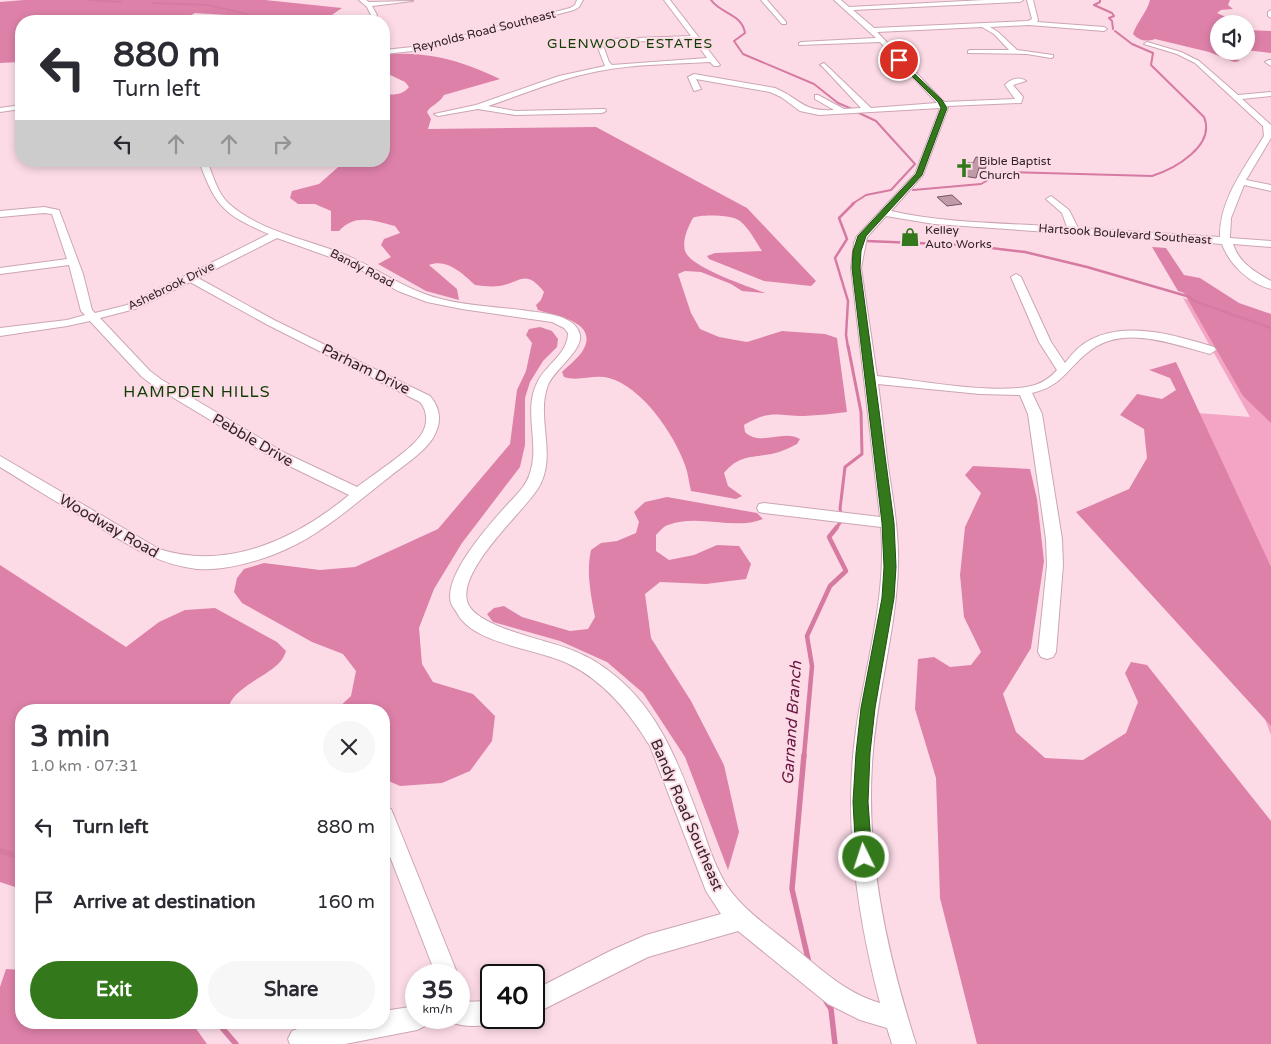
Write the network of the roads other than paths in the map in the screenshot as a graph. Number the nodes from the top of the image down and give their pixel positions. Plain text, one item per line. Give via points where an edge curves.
1 (362, 0) edge
2 (409, 0) edge
3 (580, 0) edge
4 (667, 0) edge
5 (764, 0) edge
6 (836, 0) edge
7 (1020, 0) edge
8 (1030, 0) edge
9 (369, 4) junction
10 (846, 8) junction
11 (373, 15) edge
12 (784, 22) dead end
13 (1029, 23) junction
14 (983, 25) junction
15 (872, 30) junction
16 (1104, 30) dead end
17 (697, 38) junction
18 (880, 40) junction
19 (610, 41) dead end
20 (801, 44) dead end
21 (1147, 44) dead end
22 (600, 48) dead end
23 (390, 51) edge
24 (970, 52) dead end
25 (1015, 52) junction
26 (1051, 56) dead end
27 (712, 60) junction
28 (824, 64) dead end
29 (611, 67) junction
30 (720, 70) dead end
31 (728, 74) dead end
32 (746, 79) dead end
33 (1022, 81) dead end
34 (697, 89) dead end
35 (1271, 94) edge
36 (818, 97) dead end
37 (1237, 97) junction
38 (943, 105) junction
39 (478, 107) junction
40 (15, 108) edge
41 (0, 110) edge
42 (870, 110) junction
43 (602, 111) dead end
44 (842, 111) junction
45 (438, 114) dead end
46 (205, 167) edge
47 (1242, 182) junction
48 (1271, 188) edge
49 (1052, 198) dead end
50 (884, 212) junction
51 (0, 214) edge
52 (1074, 231) junction
53 (277, 234) junction
54 (1225, 241) junction
55 (1271, 244) edge
56 (73, 261) junction
57 (0, 271) edge
58 (1016, 277) dead end
59 (191, 278) junction
60 (1271, 286) edge
61 (92, 318) junction
62 (555, 319) joint
63 (0, 332) edge
64 (1210, 350) dead end
65 (1064, 371) junction
66 (870, 379) junction
67 (1025, 391) junction
68 (0, 461) edge
69 (359, 494) junction
70 (764, 508) dead end
71 (888, 523) junction
72 (1047, 652) dead end
73 (390, 831) edge
74 (742, 919) junction
75 (443, 964) edge
76 (545, 997) edge
77 (896, 1019) junction
78 (405, 1020) edge
79 (390, 1022) edge
80 (359, 1029) edge
81 (300, 1039) dead end
82 (904, 1044) edge

1 - 9 street
2 - 9 street
3 - 23 street, Reynolds Road Southeast via 572,9 422,48
4 - 17 street
5 - 12 street
6 - 10 street
7 - 10 street
8 - 13 street via 1035,20
9 - 11 street
10 - 15 street
13 - 14 street
13 - 16 street
14 - 15 street
14 - 25 street
15 - 18 street
17 - 19 street
17 - 27 street
18 - 20 street
18 - 38 street
21 - 37 street via 1192,59
22 - 29 street
24 - 25 street
25 - 26 street
27 - 29 street
27 - 30 street
28 - 42 street
29 - 39 street via 562,78
31 - 32 street
33 - 38 street via 1012,82 1009,86 1018,101
34 - 44 street via 694,76 772,90 810,112
35 - 37 street
36 - 44 street
37 - 47 street, Hartsook Boulevard Southeast via 1269,129
38 - 42 street
38 - 50 street via 944,113 922,169
39 - 43 street via 515,113
39 - 45 street
40 - 41 street
42 - 44 street
46 - 53 street, Bandy Road via 216,194 224,203 252,224
47 - 48 street
47 - 54 street, Hartsook Boulevard Southeast via 1226,215
49 - 52 street via 1066,212
50 - 52 street, Hartsook Boulevard Southeast via 914,219
50 - 66 street via 862,236 857,251 856,268
51 - 56 street, Pebble Drive via 56,212
52 - 54 street, Hartsook Boulevard Southeast
53 - 59 street, Ashebrook Drive
53 - 62 street, Bandy Road via 335,254 429,300
54 - 55 street
54 - 60 street via 1237,264 1250,276
56 - 57 street
56 - 61 street, Pebble Drive via 87,311
58 - 65 street via 1045,342
59 - 61 street, Ashebrook Drive via 131,307
59 - 69 street, Parham Drive via 270,322 417,394 430,404 433,421 427,437
61 - 63 street, Ashebrook Drive
61 - 69 street, Pebble Drive via 158,383 280,456
62 - 74 street, Bandy Road Southeast via 570,326 576,340 542,384 537,414 542,456 538,475 466,569 460,580 459,600 469,618 478,625 544,646 587,665 613,684 636,708 667,762 715,886
64 - 65 street via 1156,336 1114,336 1088,345
65 - 67 street via 1051,383
66 - 67 street via 998,392
66 - 71 street
67 - 72 street via 1035,414 1054,539 1055,565
68 - 69 street, Woodway Road via 154,553 178,561 199,563 237,560 274,548 316,527
70 - 71 street
71 - 77 street via 888,598 868,708 861,802 870,908
73 - 75 street
74 - 76 street via 670,938 633,952
74 - 77 street, Bandy Road Southeast via 826,988 854,1006
77 - 82 street
78 - 79 street
80 - 81 street via 324,1038

